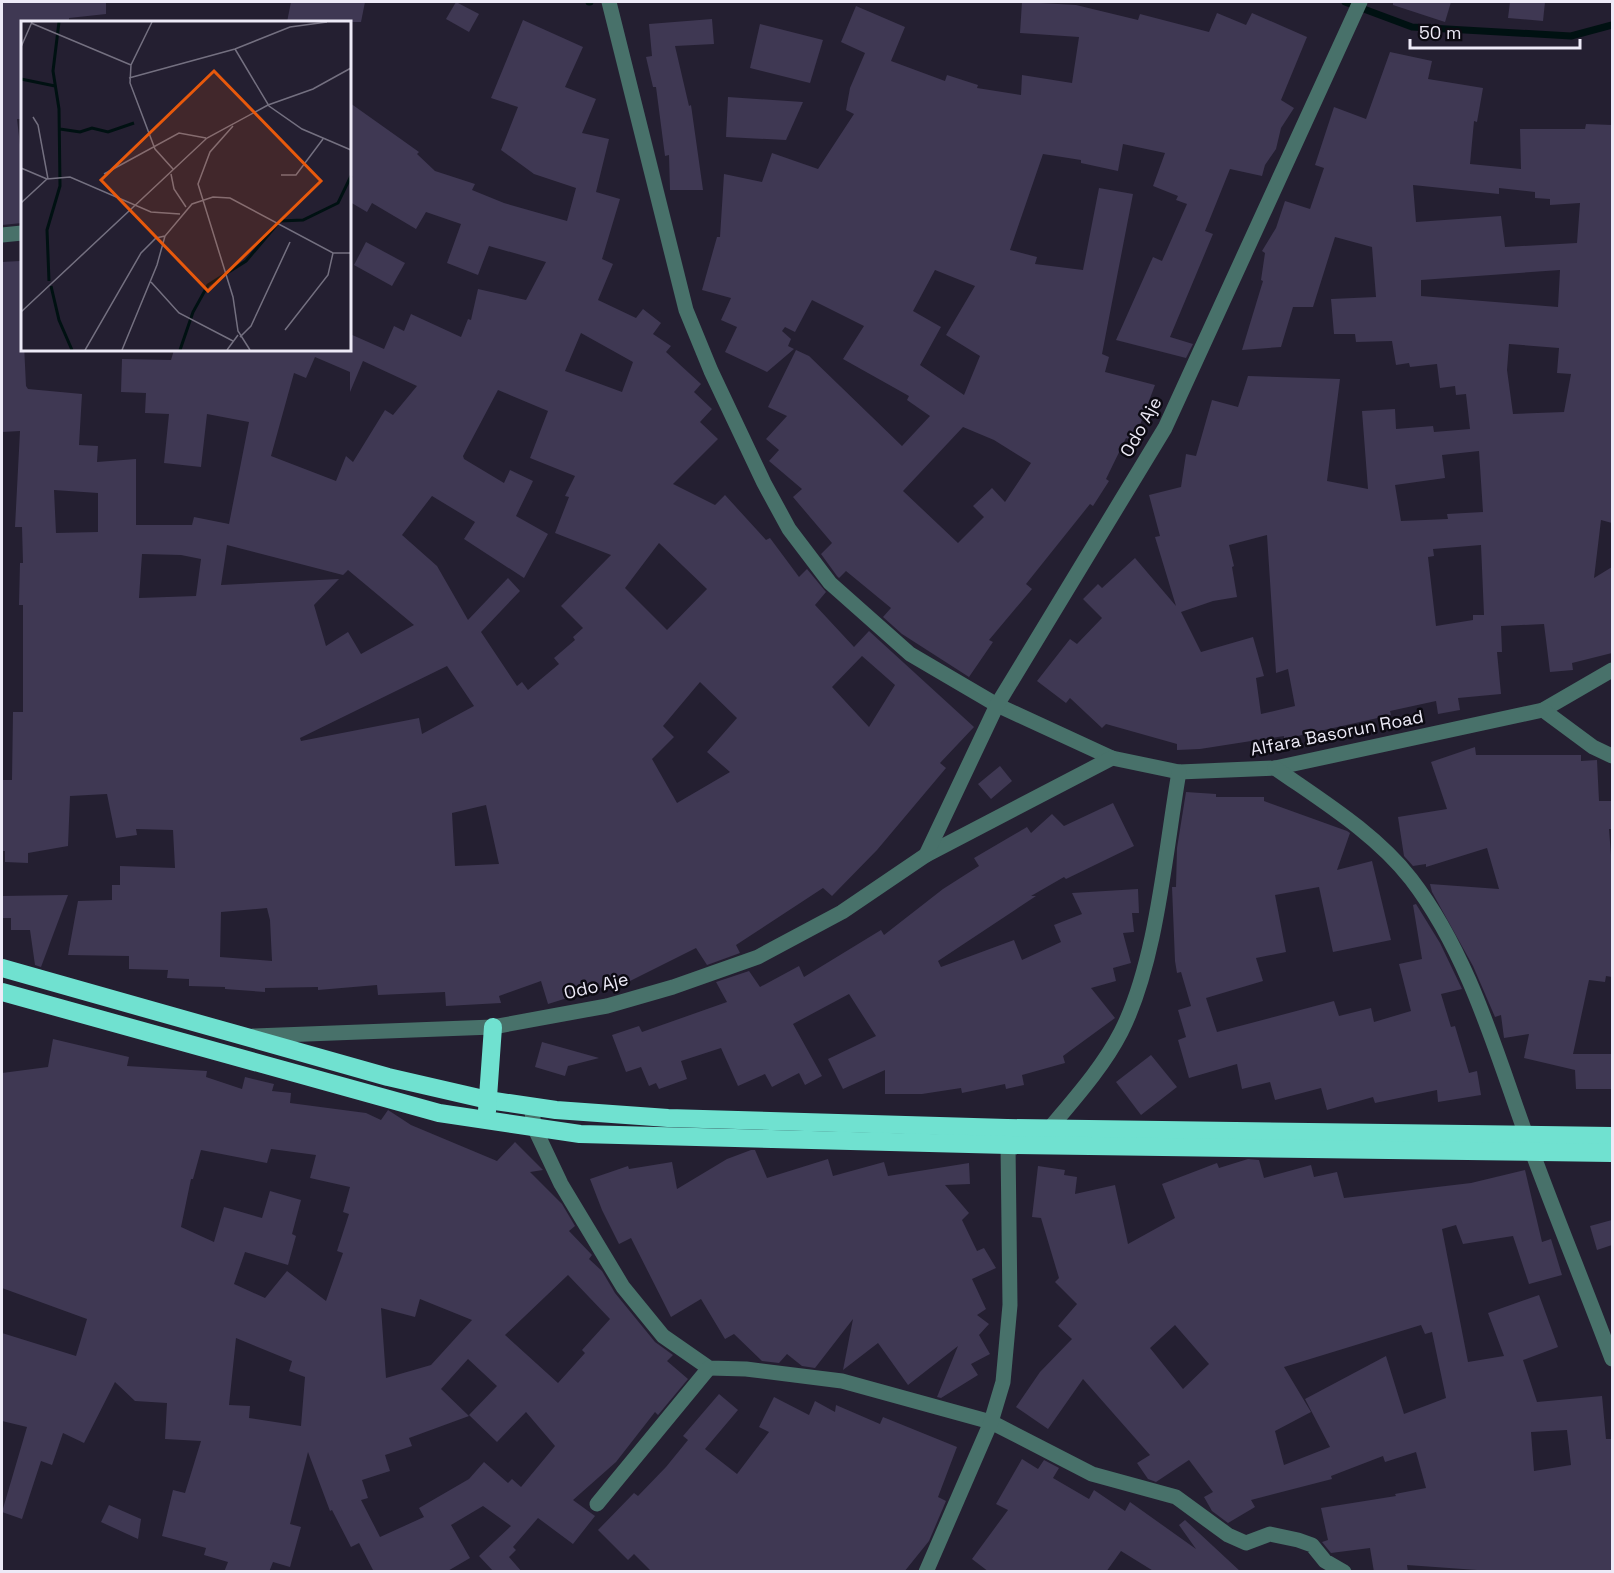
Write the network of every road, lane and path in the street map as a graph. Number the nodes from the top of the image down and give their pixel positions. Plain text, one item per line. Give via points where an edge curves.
1 (609, 2) edge
2 (1360, 2) edge
3 (21, 233) edge
4 (2, 235) edge
5 (1612, 670) edge
6 (997, 705) junction
7 (1543, 710) junction
8 (1612, 756) edge
9 (1112, 758) junction
10 (1275, 768) junction
11 (1179, 772) junction
12 (926, 855) junction
13 (2, 968) edge
14 (2, 992) edge
15 (493, 1027) junction
16 (241, 1036) junction
17 (488, 1100) junction
18 (531, 1107) junction
19 (485, 1121) junction
20 (1050, 1128) junction
21 (535, 1129) junction
22 (1526, 1135) junction
23 (1612, 1136) edge
24 (1008, 1145) junction
25 (1533, 1152) junction
26 (1612, 1153) edge
27 (1612, 1359) edge
28 (709, 1368) junction
29 (991, 1422) junction
30 (597, 1504) dead end
31 (926, 1572) edge
32 (1344, 1572) edge

1 - 6 street, Alfara Basorun Road via 686,310 711,372 789,529 830,583 868,619 910,654
2 - 6 street, Odo Aje via 1165,428
3 - 4 street
5 - 7 street, Alfara Basorun Road
6 - 9 street, Alfara Basorun Road
6 - 12 street, Odo Aje
7 - 8 street via 1593,747
7 - 10 street, Alfara Basorun Road
9 - 11 street, Alfara Basorun Road
9 - 12 street, Odo Aje
10 - 11 street, Alfara Basorun Road
10 - 22 street via 1375,840 1411,879 1469,981
11 - 20 street via 1138,992 1120,1033 1092,1077
12 - 15 street, Odo Aje via 842,912 758,957 607,1006
13 - 16 highway
14 - 19 highway via 384,1099
15 - 16 street, Odo Aje
15 - 17 highway
16 - 17 highway
17 - 18 highway
17 - 19 highway
18 - 20 highway via 668,1118
18 - 21 street
19 - 21 highway
20 - 22 highway
21 - 24 highway via 643,1137
21 - 28 street via 561,1184 623,1287 663,1336
22 - 23 highway
22 - 25 street
24 - 25 highway
24 - 29 street via 1010,1305 1003,1382
25 - 26 highway
25 - 27 street
28 - 29 street via 842,1381
28 - 30 street
29 - 31 street
29 - 32 street via 1092,1474 1176,1497 1228,1535 1246,1543 1270,1534 1312,1545 1325,1561

